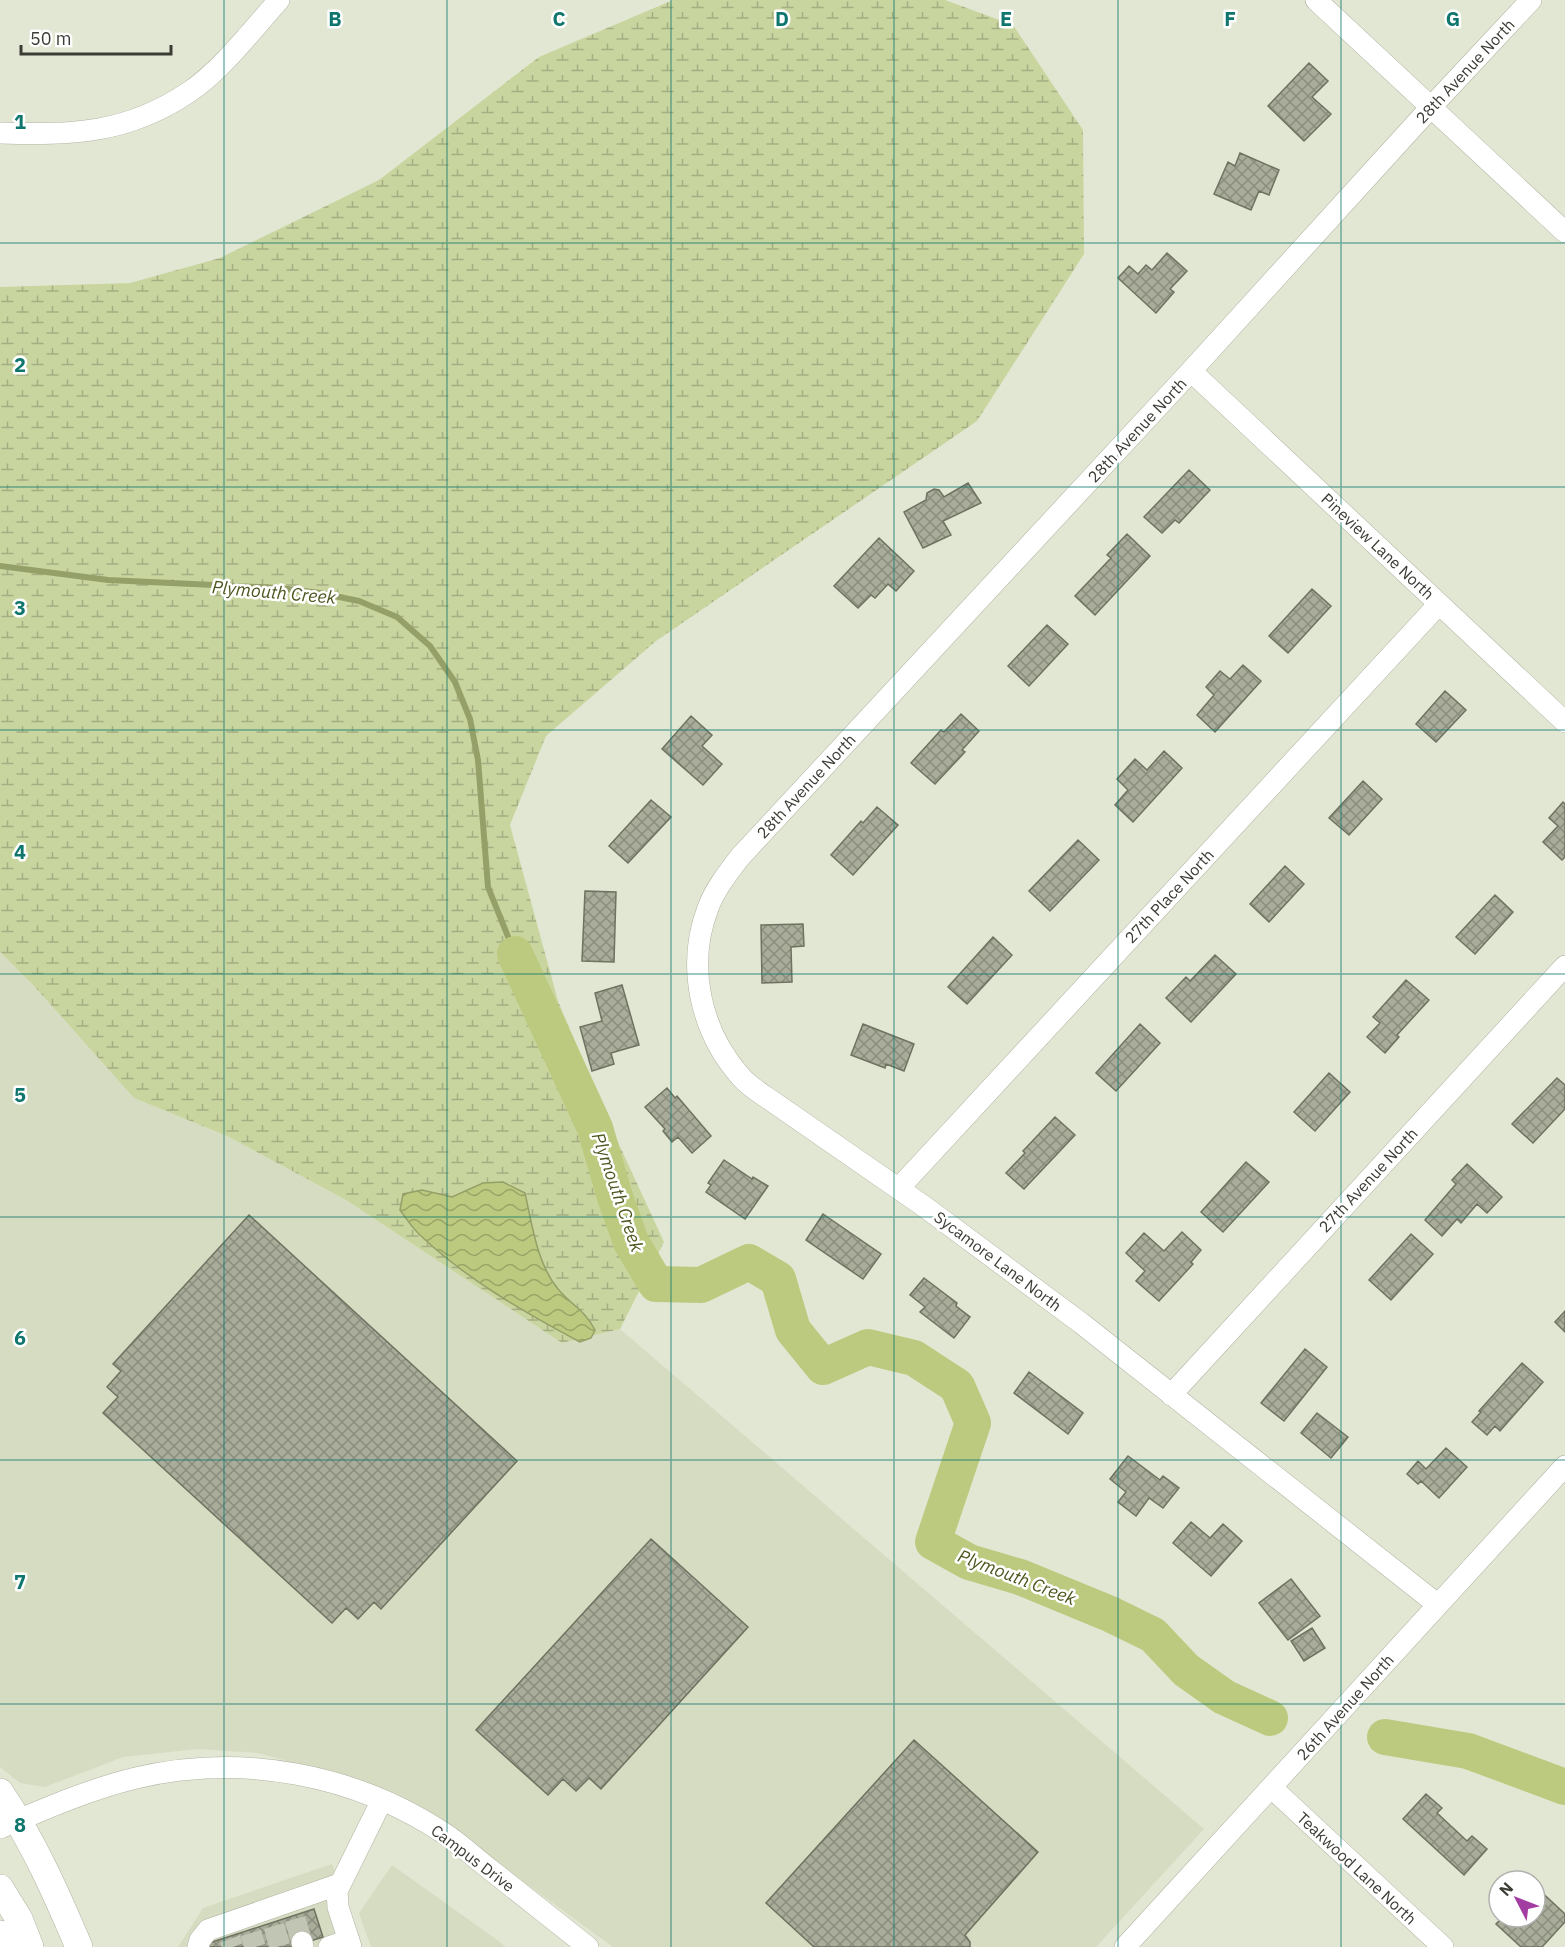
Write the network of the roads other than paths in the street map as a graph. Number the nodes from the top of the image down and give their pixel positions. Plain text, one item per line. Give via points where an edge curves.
1 (279, 0) edge
2 (1316, 0) edge
3 (1531, 0) edge
4 (1432, 106) junction
5 (0, 133) edge
6 (1565, 232) edge
7 (1191, 371) junction
8 (1439, 603) junction
9 (1565, 722) edge
10 (740, 857) joint
11 (1565, 966) edge
12 (899, 1188) junction
13 (1171, 1395) junction
14 (1565, 1466) edge
15 (1437, 1604) junction
16 (1272, 1788) junction
17 (0, 1792) edge
18 (382, 1800) junction
19 (9, 1824) edge
20 (340, 1884) junction
21 (0, 1888) edge
22 (0, 1934) edge
23 (350, 1944) edge
24 (17, 1947) edge
25 (30, 1947) edge
26 (79, 1947) edge
27 (198, 1947) edge
28 (328, 1947) edge
29 (588, 1947) edge
30 (1125, 1947) edge
31 (1443, 1947) edge

1 - 5 street via 219,66 191,91 158,110 88,132
2 - 4 street
3 - 4 street, 28th Avenue North
4 - 6 street
4 - 7 street, 28th Avenue North
7 - 8 street, Pineview Lane North
7 - 10 street, 28th Avenue North
8 - 9 street, Pineview Lane North
8 - 12 street, 27th Place North
10 - 12 street, Sycamore Lane North via 708,908 700,937 700,998 709,1027 742,1078
11 - 13 street, 27th Avenue North
12 - 13 street, Sycamore Lane North
13 - 15 street, Sycamore Lane North
14 - 15 street, 26th Avenue North
15 - 16 street, 26th Avenue North
16 - 30 street, 26th Avenue North
16 - 31 street, Teakwood Lane North
17 - 19 main road
18 - 19 street, Campus Drive via 350,1786 297,1773 243,1767 189,1768 84,1794
18 - 20 street
18 - 29 street, Campus Drive via 446,1835
19 - 26 main road via 50,1880
20 - 23 street via 338,1907
20 - 27 street via 292,1910 249,1925 228,1932 208,1930
21 - 25 main road
22 - 24 main road
23 - 28 street

